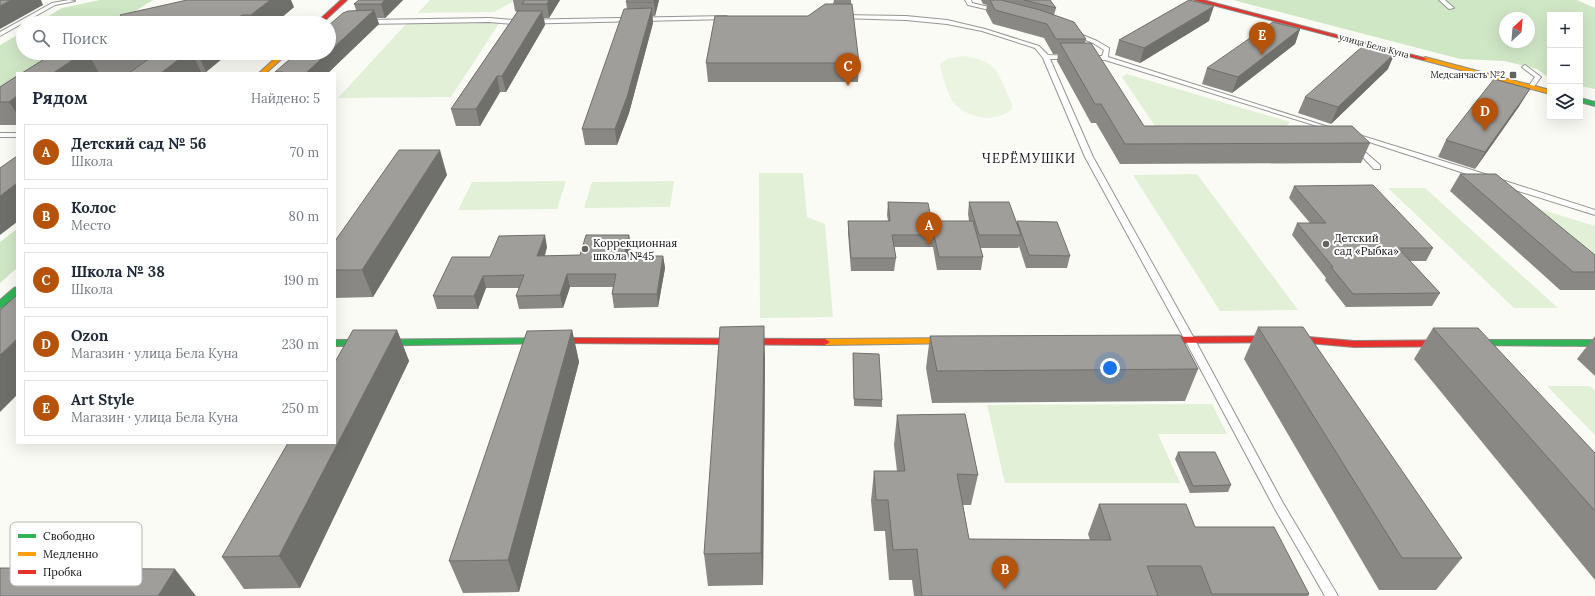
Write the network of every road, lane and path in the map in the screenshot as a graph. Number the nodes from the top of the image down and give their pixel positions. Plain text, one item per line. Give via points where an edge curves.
1 (344, 0) edge
2 (968, 0) edge
3 (1197, 0) edge
4 (1442, 0) edge
5 (72, 1) dead end
6 (1451, 8) dead end
7 (1007, 12) edge
8 (32, 16) edge
9 (327, 16) edge
10 (835, 17) edge
11 (729, 18) edge
12 (358, 22) edge
13 (16, 25) edge
14 (1068, 31) edge
15 (0, 34) edge
16 (1046, 57) junction
17 (1075, 57) edge
18 (1083, 57) edge
19 (1105, 58) junction
20 (277, 60) edge
21 (1526, 67) dead end
22 (263, 72) edge
23 (1531, 87) junction
24 (1547, 91) edge
25 (1583, 101) edge
26 (1595, 104) edge
27 (0, 134) edge
28 (16, 135) edge
29 (1351, 142) edge
30 (1377, 168) dead end
31 (1595, 213) edge
32 (16, 291) edge
33 (0, 305) edge
34 (1142, 340) edge
35 (1190, 340) junction
36 (967, 341) edge
37 (336, 343) edge
38 (1595, 343) edge
39 (1332, 596) edge

1 - 9 street
2 - 7 lane via 970,4
3 - 23 street, улица Бела Куна
4 - 6 lane
5 - 8 lane via 54,4
10 - 16 lane via 906,18 947,22 1037,47
11 - 12 lane
13 - 15 lane
14 - 19 lane via 1107,49
16 - 17 lane
16 - 35 lane via 1089,156
18 - 19 lane
19 - 31 lane
20 - 22 street
21 - 23 lane via 1538,77
23 - 24 street, улица Бела Куна
25 - 26 street
27 - 28 lane
29 - 30 lane
32 - 33 street
34 - 35 street
35 - 38 street via 1297,339 1354,344
35 - 39 lane via 1279,506
36 - 37 street

